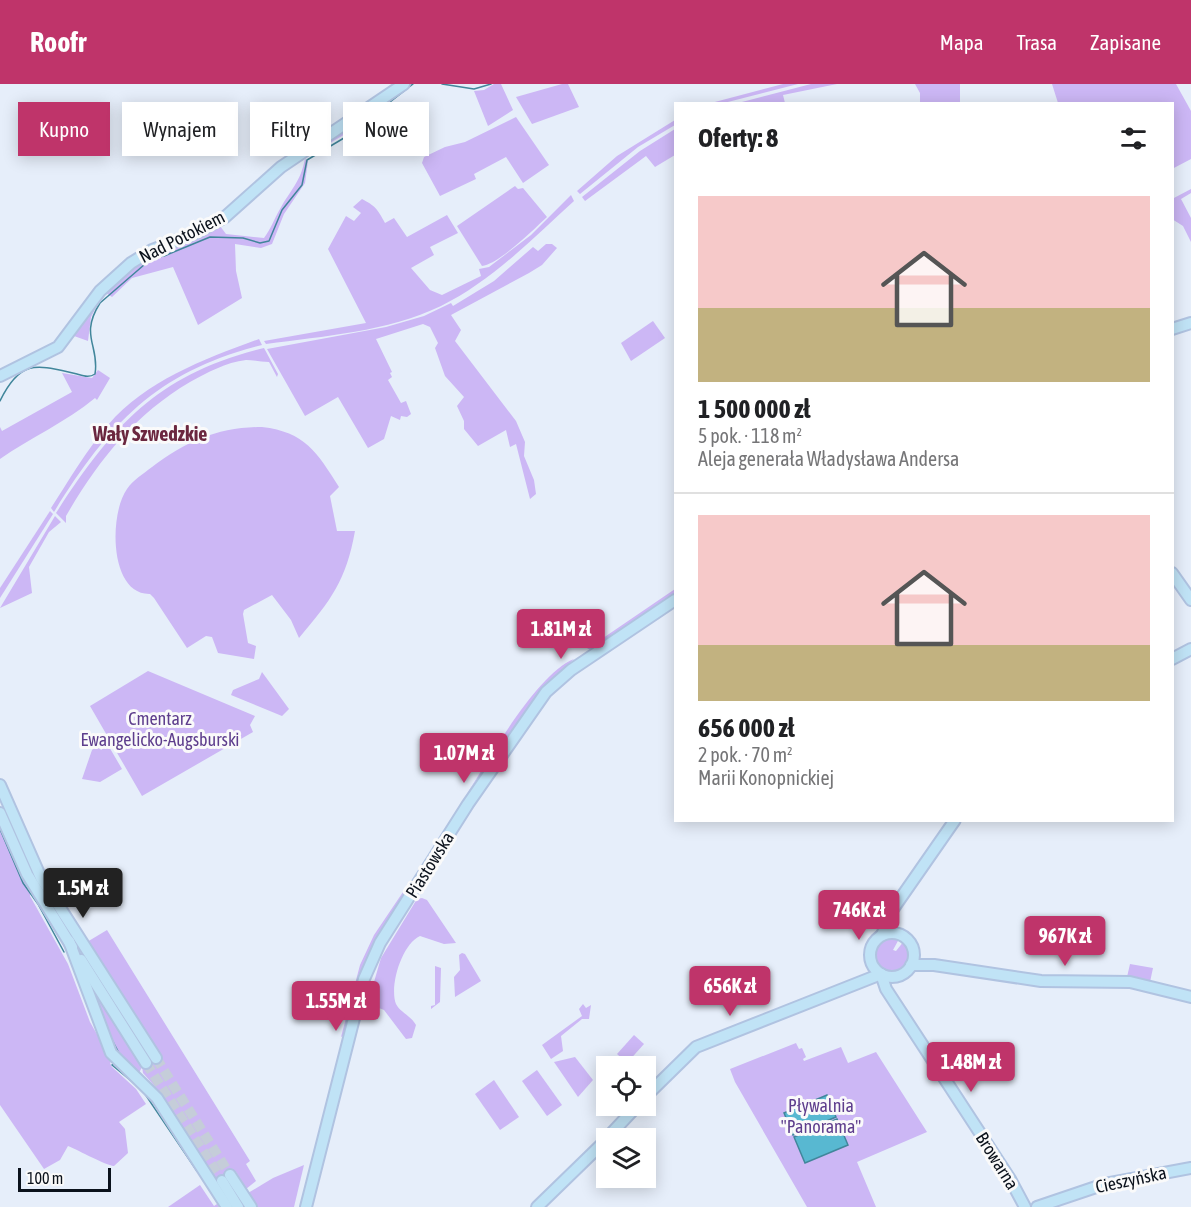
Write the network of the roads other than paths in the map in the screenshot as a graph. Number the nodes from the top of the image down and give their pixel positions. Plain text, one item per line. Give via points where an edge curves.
1 (404, 84) edge
2 (1191, 323) edge
3 (1174, 328) edge
4 (0, 376) edge
5 (1174, 576) edge
6 (1191, 600) edge
7 (674, 601) edge
8 (1191, 649) edge
9 (1174, 658) edge
10 (0, 785) edge
11 (0, 813) edge
12 (954, 822) edge
13 (894, 908) junction
14 (899, 934) junction
15 (882, 935) junction
16 (69, 941) junction
17 (914, 952) junction
18 (872, 963) junction
19 (911, 965) junction
20 (934, 965) junction
21 (881, 974) junction
22 (895, 976) junction
23 (848, 985) junction
24 (891, 994) junction
25 (1191, 997) edge
26 (656, 1086) edge
27 (628, 1116) edge
28 (617, 1128) edge
29 (596, 1150) edge
30 (1191, 1168) edge
31 (226, 1207) edge
32 (238, 1207) edge
33 (251, 1207) edge
34 (306, 1207) edge
35 (537, 1207) edge
36 (1025, 1207) edge
37 (1037, 1207) edge

1 - 4 street, Nad Potokiem via 281,167 225,217 131,263 100,291 58,348
2 - 3 street
5 - 6 street
7 - 34 street, Piastowska via 571,670 546,692 468,804 380,943 364,979
8 - 9 street
10 - 16 street via 44,883 151,1060
11 - 16 street via 27,874
12 - 13 street
13 - 14 street via 893,925
13 - 15 street
14 - 15 street
14 - 17 street via 909,941
15 - 18 street via 871,948
16 - 31 street via 108,1047 120,1064 157,1098
17 - 19 street
17 - 20 street
18 - 21 street
18 - 23 street
19 - 20 street
19 - 22 street
20 - 25 street via 1041,981 1130,982
21 - 22 street
21 - 23 street
21 - 24 street, Browarna
22 - 24 street
23 - 26 street via 696,1047
24 - 36 street, Browarna
27 - 28 street
29 - 35 street
30 - 37 street, Cieszyńska via 1106,1184
32 - 33 street via 226,1178

